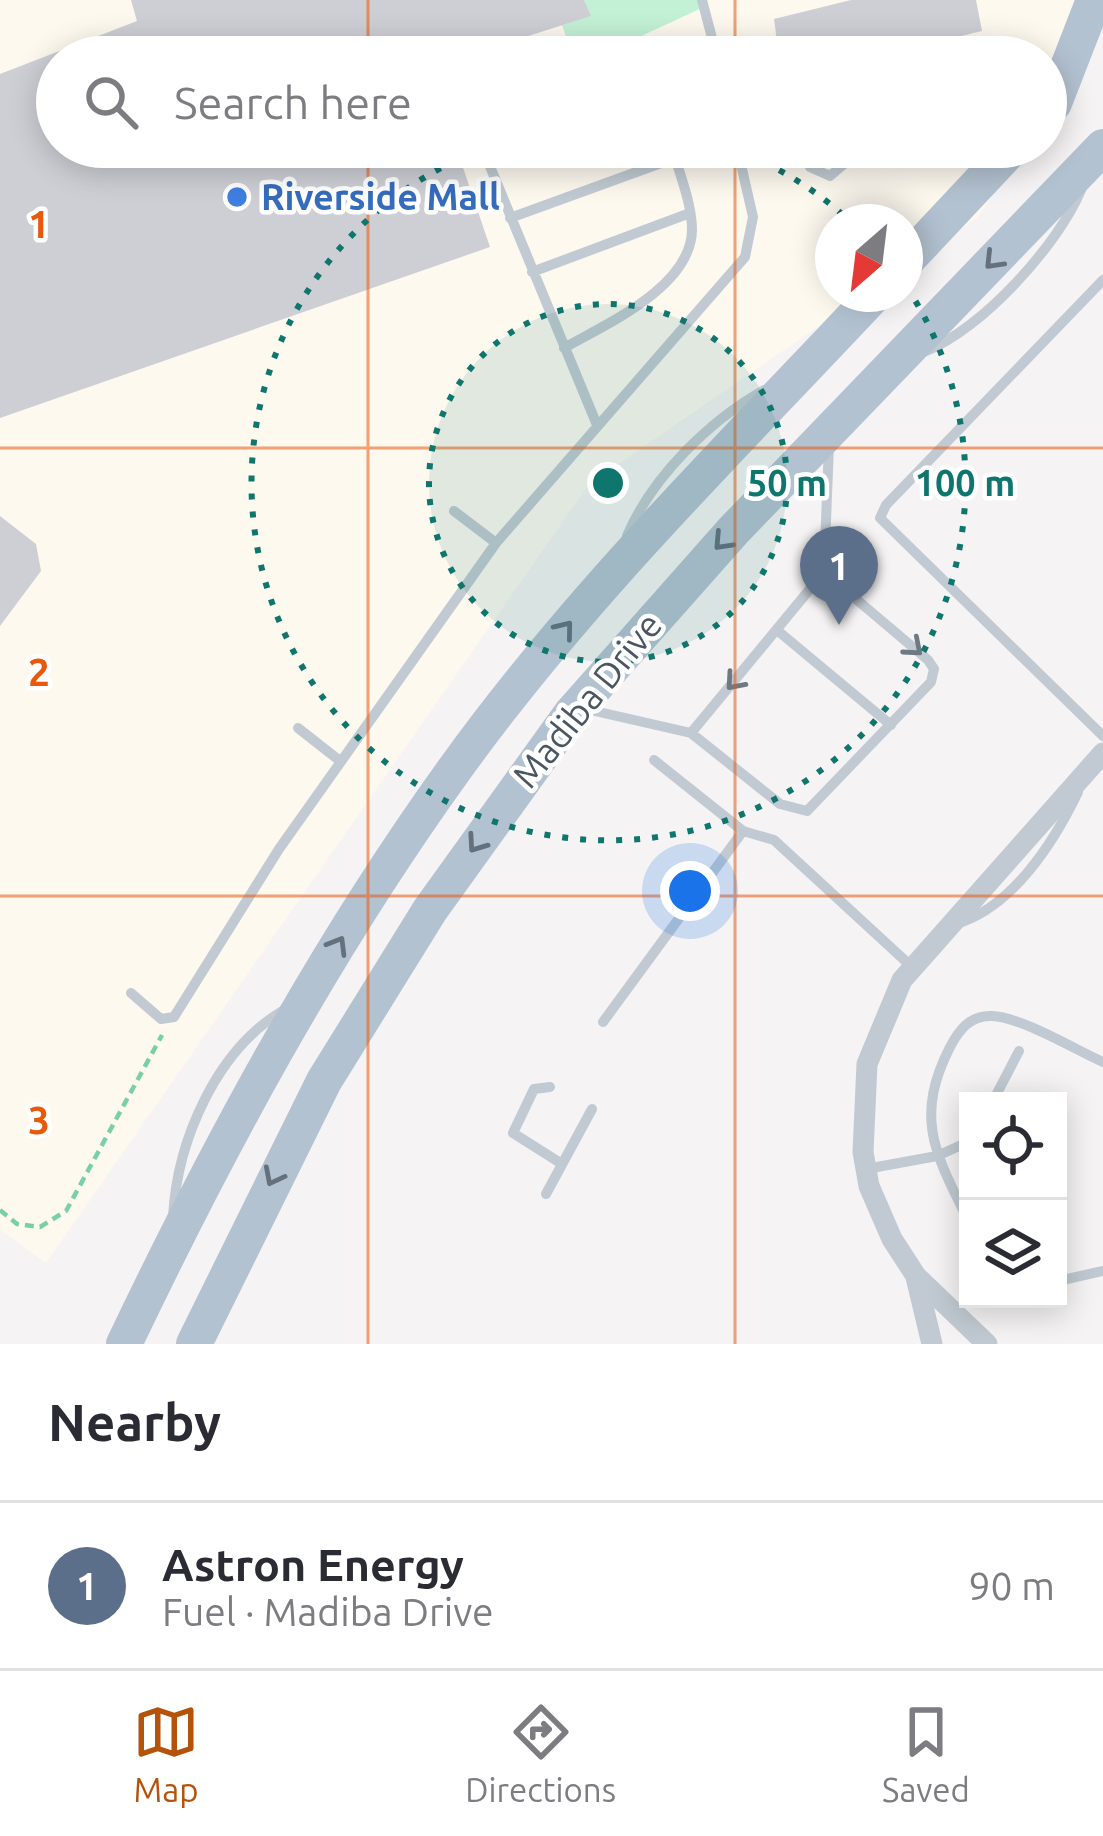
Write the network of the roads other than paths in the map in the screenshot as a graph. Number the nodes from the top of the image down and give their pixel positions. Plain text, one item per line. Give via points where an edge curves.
1 (702, 0) edge
2 (1094, 0) edge
3 (711, 36) edge
4 (1103, 54) edge
5 (1067, 66) edge
6 (1067, 91) edge
7 (1100, 150) edge
8 (490, 168) edge
9 (635, 168) edge
10 (677, 168) edge
11 (742, 168) edge
12 (812, 168) edge
13 (839, 168) edge
14 (993, 168) edge
15 (690, 213) junction
16 (510, 218) junction
17 (923, 243) edge
18 (532, 272) junction
19 (1103, 280) edge
20 (858, 312) edge
21 (564, 348) junction
22 (597, 424) junction
23 (830, 430) junction
24 (454, 512) dead end
25 (496, 543) junction
26 (824, 572) junction
27 (778, 631) junction
28 (577, 707) junction
29 (891, 725) junction
30 (298, 728) dead end
31 (691, 733) junction
32 (1103, 736) edge
33 (340, 760) junction
34 (654, 760) dead end
35 (1096, 760) edge
36 (743, 831) junction
37 (912, 967) junction
38 (131, 993) dead end
39 (603, 1022) dead end
40 (1019, 1051) dead end
41 (1103, 1062) edge
42 (550, 1087) dead end
43 (998, 1092) edge
44 (592, 1109) dead end
45 (959, 1146) edge
46 (937, 1156) junction
47 (562, 1164) junction
48 (866, 1169) junction
49 (546, 1194) dead end
50 (959, 1201) edge
51 (1103, 1271) edge
52 (916, 1276) junction
53 (1067, 1279) edge
54 (195, 1343) edge
55 (124, 1344) edge
56 (932, 1344) edge
57 (987, 1344) edge

1 - 3 lane
2 - 5 main road
4 - 6 main road
7 -> 23 main road, Madiba Drive
8 - 16 lane
9 - 16 lane
10 - 15 lane
11 - 22 lane via 753,217 745,257
12 - 13 lane via 830,176
14 - 17 main road
15 - 18 lane
15 - 21 lane via 691,242 667,280
16 - 18 lane
18 - 21 lane
19 - 32 lane via 880,518
55 -> 20 main road, Madiba Drive via 308,996 454,770 611,572
21 - 22 lane
22 - 25 lane
23 - 26 lane
23 -> 28 main road, Madiba Drive
24 - 25 lane
25 - 33 lane
26 - 27 lane
26 -> 29 lane via 934,667 931,682
27 - 29 lane
27 -> 31 lane
28 - 31 lane
28 -> 54 main road, Madiba Drive via 430,910 345,1046
29 - 31 lane via 800,812
30 - 33 lane
33 - 38 lane via 171,1019
34 - 36 lane
35 - 37 street
36 - 37 lane via 774,840
36 - 39 lane
37 - 48 street via 886,1008 867,1064 860,1124
40 - 43 lane
41 - 46 lane via 1003,1018 973,1019 932,1082 928,1112
42 - 47 lane via 534,1089 513,1133
44 - 47 lane
45 - 46 lane
46 - 48 lane
46 - 50 lane
47 - 49 lane
48 - 52 street via 892,1239
51 - 53 lane
52 - 56 street
52 - 57 street

